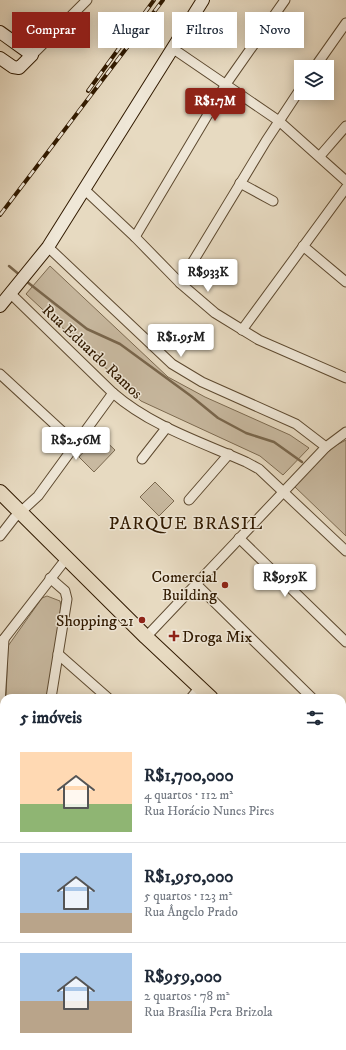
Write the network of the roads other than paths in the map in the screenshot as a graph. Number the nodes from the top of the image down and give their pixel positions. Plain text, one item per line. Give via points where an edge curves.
1 (87, 0) edge
2 (203, 0) edge
3 (285, 0) edge
4 (195, 12) edge
5 (346, 22) edge
6 (0, 32) edge
7 (172, 48) joint
8 (32, 55) junction
9 (0, 58) edge
10 (320, 60) edge
11 (226, 84) junction
12 (294, 98) edge
13 (279, 121) junction
14 (346, 126) edge
15 (320, 156) junction
16 (346, 180) edge
17 (240, 183) junction
18 (346, 188) edge
19 (85, 190) junction
20 (273, 201) dead end
21 (135, 237) junction
22 (303, 246) junction
23 (48, 247) junction
24 (180, 282) junction
25 (346, 282) edge
26 (11, 294) junction
27 (0, 306) edge
28 (242, 330) junction
29 (0, 374) edge
30 (346, 378) edge
31 (113, 393) junction
32 (167, 427) junction
33 (346, 432) edge
34 (76, 444) junction
35 (326, 447) junction
36 (229, 454) junction
37 (142, 459) dead end
38 (284, 491) junction
39 (0, 492) edge
40 (189, 500) dead end
41 (21, 513) junction
42 (0, 536) edge
43 (239, 538) junction
44 (346, 551) edge
45 (66, 559) junction
46 (50, 578) junction
47 (196, 584) junction
48 (146, 637) junction
49 (2, 641) edge
50 (346, 642) edge
51 (58, 654) junction
52 (200, 687) junction
53 (0, 694) edge
54 (52, 694) edge
55 (103, 694) edge
56 (194, 694) edge
57 (207, 694) edge
58 (308, 694) edge

1 - 8 street
2 - 4 street
3 - 11 street
5 - 10 street
6 - 8 street
7 - 11 street
7 - 19 street
8 - 9 street via 21,68 13,67
11 - 13 street
11 - 21 street
12 - 13 street
13 - 15 street
13 - 17 street
14 - 15 street
15 - 16 street
17 - 20 street
17 - 24 street
18 - 22 street
19 - 21 street
19 - 23 street
21 - 24 street
22 - 25 street
22 - 28 street
23 - 26 street
23 - 35 street via 172,364 202,382 296,424
24 - 28 street via 215,313
26 - 27 street
26 - 31 street, Rua Eduardo Ramos
28 - 30 street
29 - 34 street
31 - 32 street, Rua Eduardo Ramos via 142,415
31 - 34 street
32 - 36 street, Rua Eduardo Ramos
32 - 37 street
33 - 35 street
34 - 41 street via 38,496
35 - 38 street
36 - 38 street, Rua Eduardo Ramos via 259,469
36 - 40 street
38 - 43 street
38 - 44 street, Rua Eduardo Ramos
39 - 41 main road
41 - 42 street
41 - 45 main road
43 - 47 street
43 - 50 street
45 - 46 street
45 - 48 main road
46 - 49 street
46 - 51 street via 65,591 67,597
47 - 48 street
47 - 58 street
48 - 52 main road
49 - 53 street
51 - 54 street
51 - 55 street
52 - 56 street
52 - 57 main road

